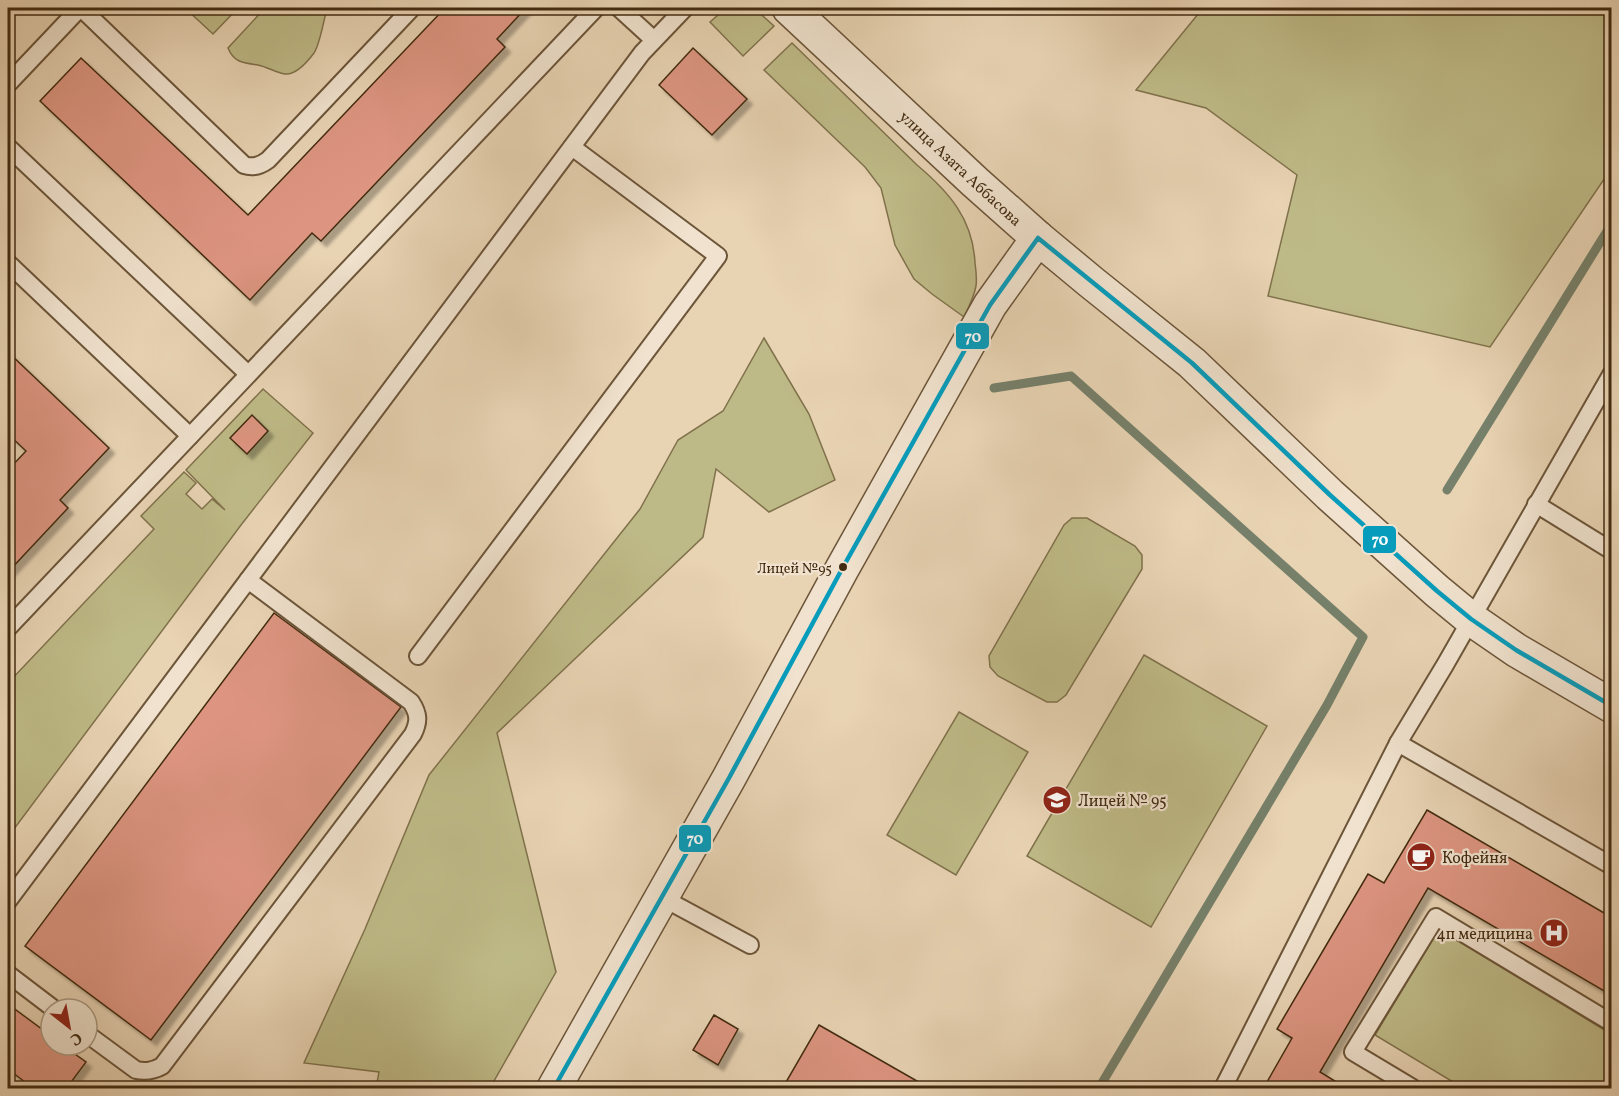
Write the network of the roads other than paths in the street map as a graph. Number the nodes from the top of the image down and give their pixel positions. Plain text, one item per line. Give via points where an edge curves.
1 (80, 8) edge
2 (412, 8) edge
3 (596, 8) edge
4 (619, 8) edge
5 (686, 8) edge
6 (802, 12) edge
7 (654, 40) junction
8 (8, 84) edge
9 (8, 147) edge
10 (572, 147) junction
11 (1038, 238) junction
12 (8, 263) edge
13 (1611, 374) edge
14 (248, 375) junction
15 (190, 436) junction
16 (1536, 504) junction
17 (1611, 551) edge
18 (248, 580) junction
19 (1471, 619) junction
20 (8, 628) edge
21 (418, 656) dead end
22 (1611, 706) edge
23 (1398, 743) junction
24 (1611, 866) edge
25 (661, 897) junction
26 (8, 901) edge
27 (750, 945) dead end
28 (8, 974) edge
29 (39, 998) edge
30 (1611, 1023) edge
31 (99, 1043) edge
32 (554, 1089) edge
33 (1223, 1089) edge
34 (1413, 1089) edge

1 - 2 lane via 244,165 252,167 268,160
1 - 8 lane
3 - 14 lane
4 - 7 lane
5 - 7 lane
6 - 11 street, улица Азата Аббасова via 975,182
7 - 10 lane
9 - 14 lane
10 - 18 lane
10 - 21 lane via 718,256
11 - 19 street, улица Азата Аббасова via 1192,363 1330,495
11 - 25 street via 990,305
12 - 15 lane
13 - 16 lane
14 - 15 lane
15 - 20 lane
16 - 17 lane
16 - 19 lane
18 - 26 lane
18 - 31 lane via 411,702 418,724 162,1066 153,1071 136,1070
19 - 22 street, улица Азата Аббасова
19 - 23 lane
23 - 24 lane
23 - 33 lane
25 - 27 lane
25 - 32 street
28 - 29 lane
30 - 34 lane via 1436,917 1353,1052

